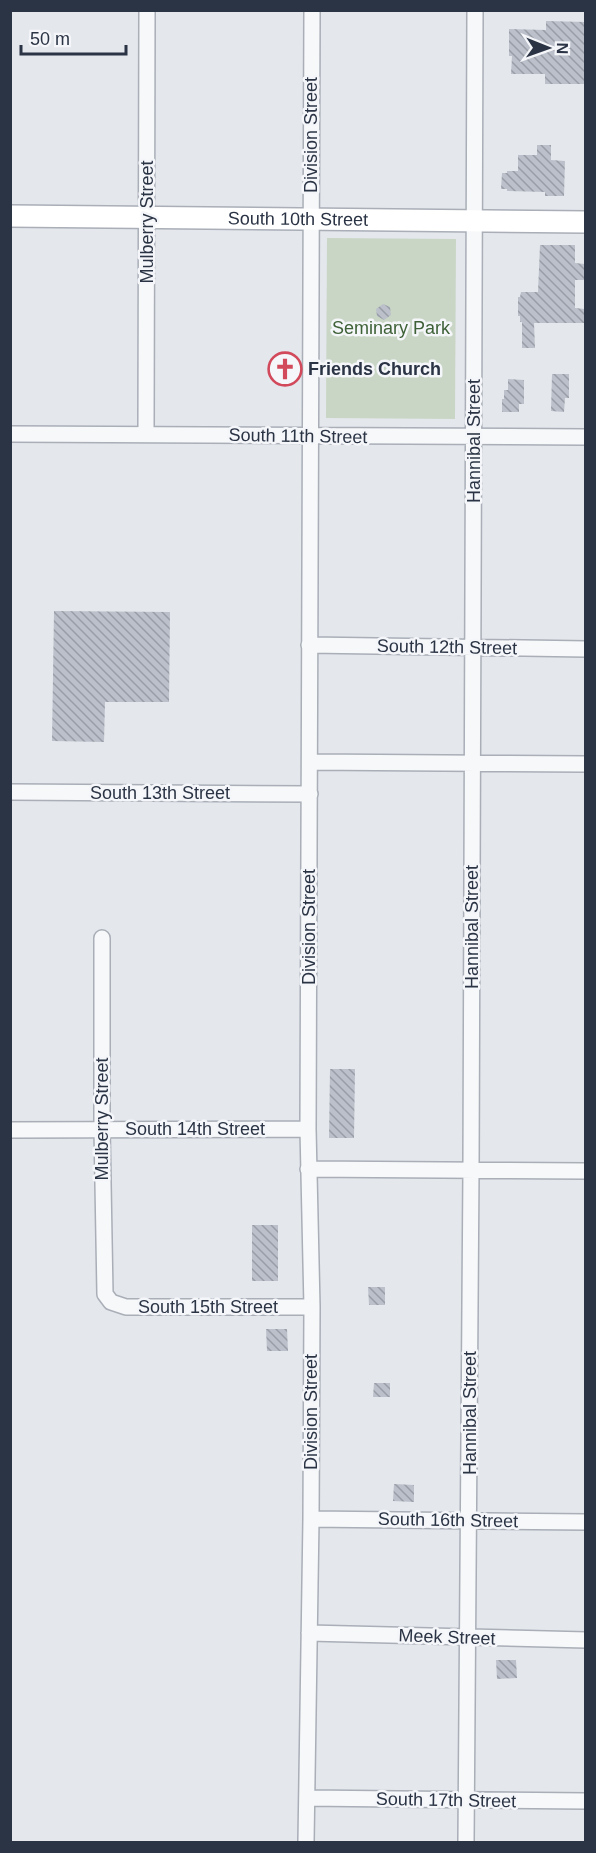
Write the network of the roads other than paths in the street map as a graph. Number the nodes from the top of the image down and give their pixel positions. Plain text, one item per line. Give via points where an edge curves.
1 (147, 10) edge
2 (312, 10) edge
3 (475, 10) edge
4 (10, 216) edge
5 (147, 218) junction
6 (311, 219) junction
7 (474, 220) junction
8 (585, 222) edge
9 (10, 434) edge
10 (146, 434) junction
11 (311, 436) junction
12 (474, 437) junction
13 (585, 437) edge
14 (309, 645) junction
15 (473, 647) junction
16 (585, 649) edge
17 (310, 762) junction
18 (473, 764) junction
19 (585, 764) edge
20 (10, 792) edge
21 (310, 794) junction
22 (102, 938) dead end
23 (102, 1128) junction
24 (308, 1129) junction
25 (10, 1130) edge
26 (308, 1169) junction
27 (471, 1170) junction
28 (585, 1171) edge
29 (108, 1298) joint
30 (312, 1306) junction
31 (311, 1518) junction
32 (470, 1520) junction
33 (585, 1522) edge
34 (309, 1633) junction
35 (468, 1637) junction
36 (585, 1640) edge
37 (307, 1798) junction
38 (467, 1800) junction
39 (585, 1801) edge
40 (306, 1842) edge
41 (466, 1842) edge

1 - 5 street, Mulberry Street
2 - 6 street, Division Street
3 - 7 street, Hannibal Street
4 - 5 main road, South 10th Street
5 - 6 main road, South 10th Street
5 - 10 street, Mulberry Street
6 - 7 main road, South 10th Street
6 - 11 street, Division Street
7 - 8 main road, South 10th Street
7 - 12 street, Hannibal Street
9 - 10 street, South 11th Street
10 - 11 street, South 11th Street
11 - 12 street, South 11th Street
11 - 14 street, Division Street
12 - 13 street, South 11th Street
12 - 15 street, Hannibal Street
14 - 15 street, South 12th Street
14 - 17 street, Division Street
15 - 16 street, South 12th Street
15 - 18 street, Hannibal Street
17 - 18 street
17 - 21 street, Division Street
18 - 19 street
18 - 27 street, Hannibal Street
20 - 21 street, South 13th Street
21 - 24 street, Division Street
22 - 23 street, Mulberry Street
23 - 24 street, South 14th Street
23 - 25 street, South 14th Street
23 - 29 street, Mulberry Street via 103,1289
24 - 26 street, Division Street
26 - 27 street
26 - 30 street, Division Street
27 - 28 street
27 - 32 street, Hannibal Street
29 - 30 street, South 15th Street via 126,1307
30 - 31 street, Division Street
31 - 32 street, South 16th Street
31 - 34 street, Division Street
32 - 33 street, South 16th Street
32 - 35 street, Hannibal Street
34 - 35 street, Meek Street
34 - 37 street, Division Street
35 - 36 street, Meek Street
35 - 38 street, Hannibal Street
37 - 38 street, South 17th Street
37 - 40 street, Division Street
38 - 39 street, South 17th Street
38 - 41 street, Hannibal Street

